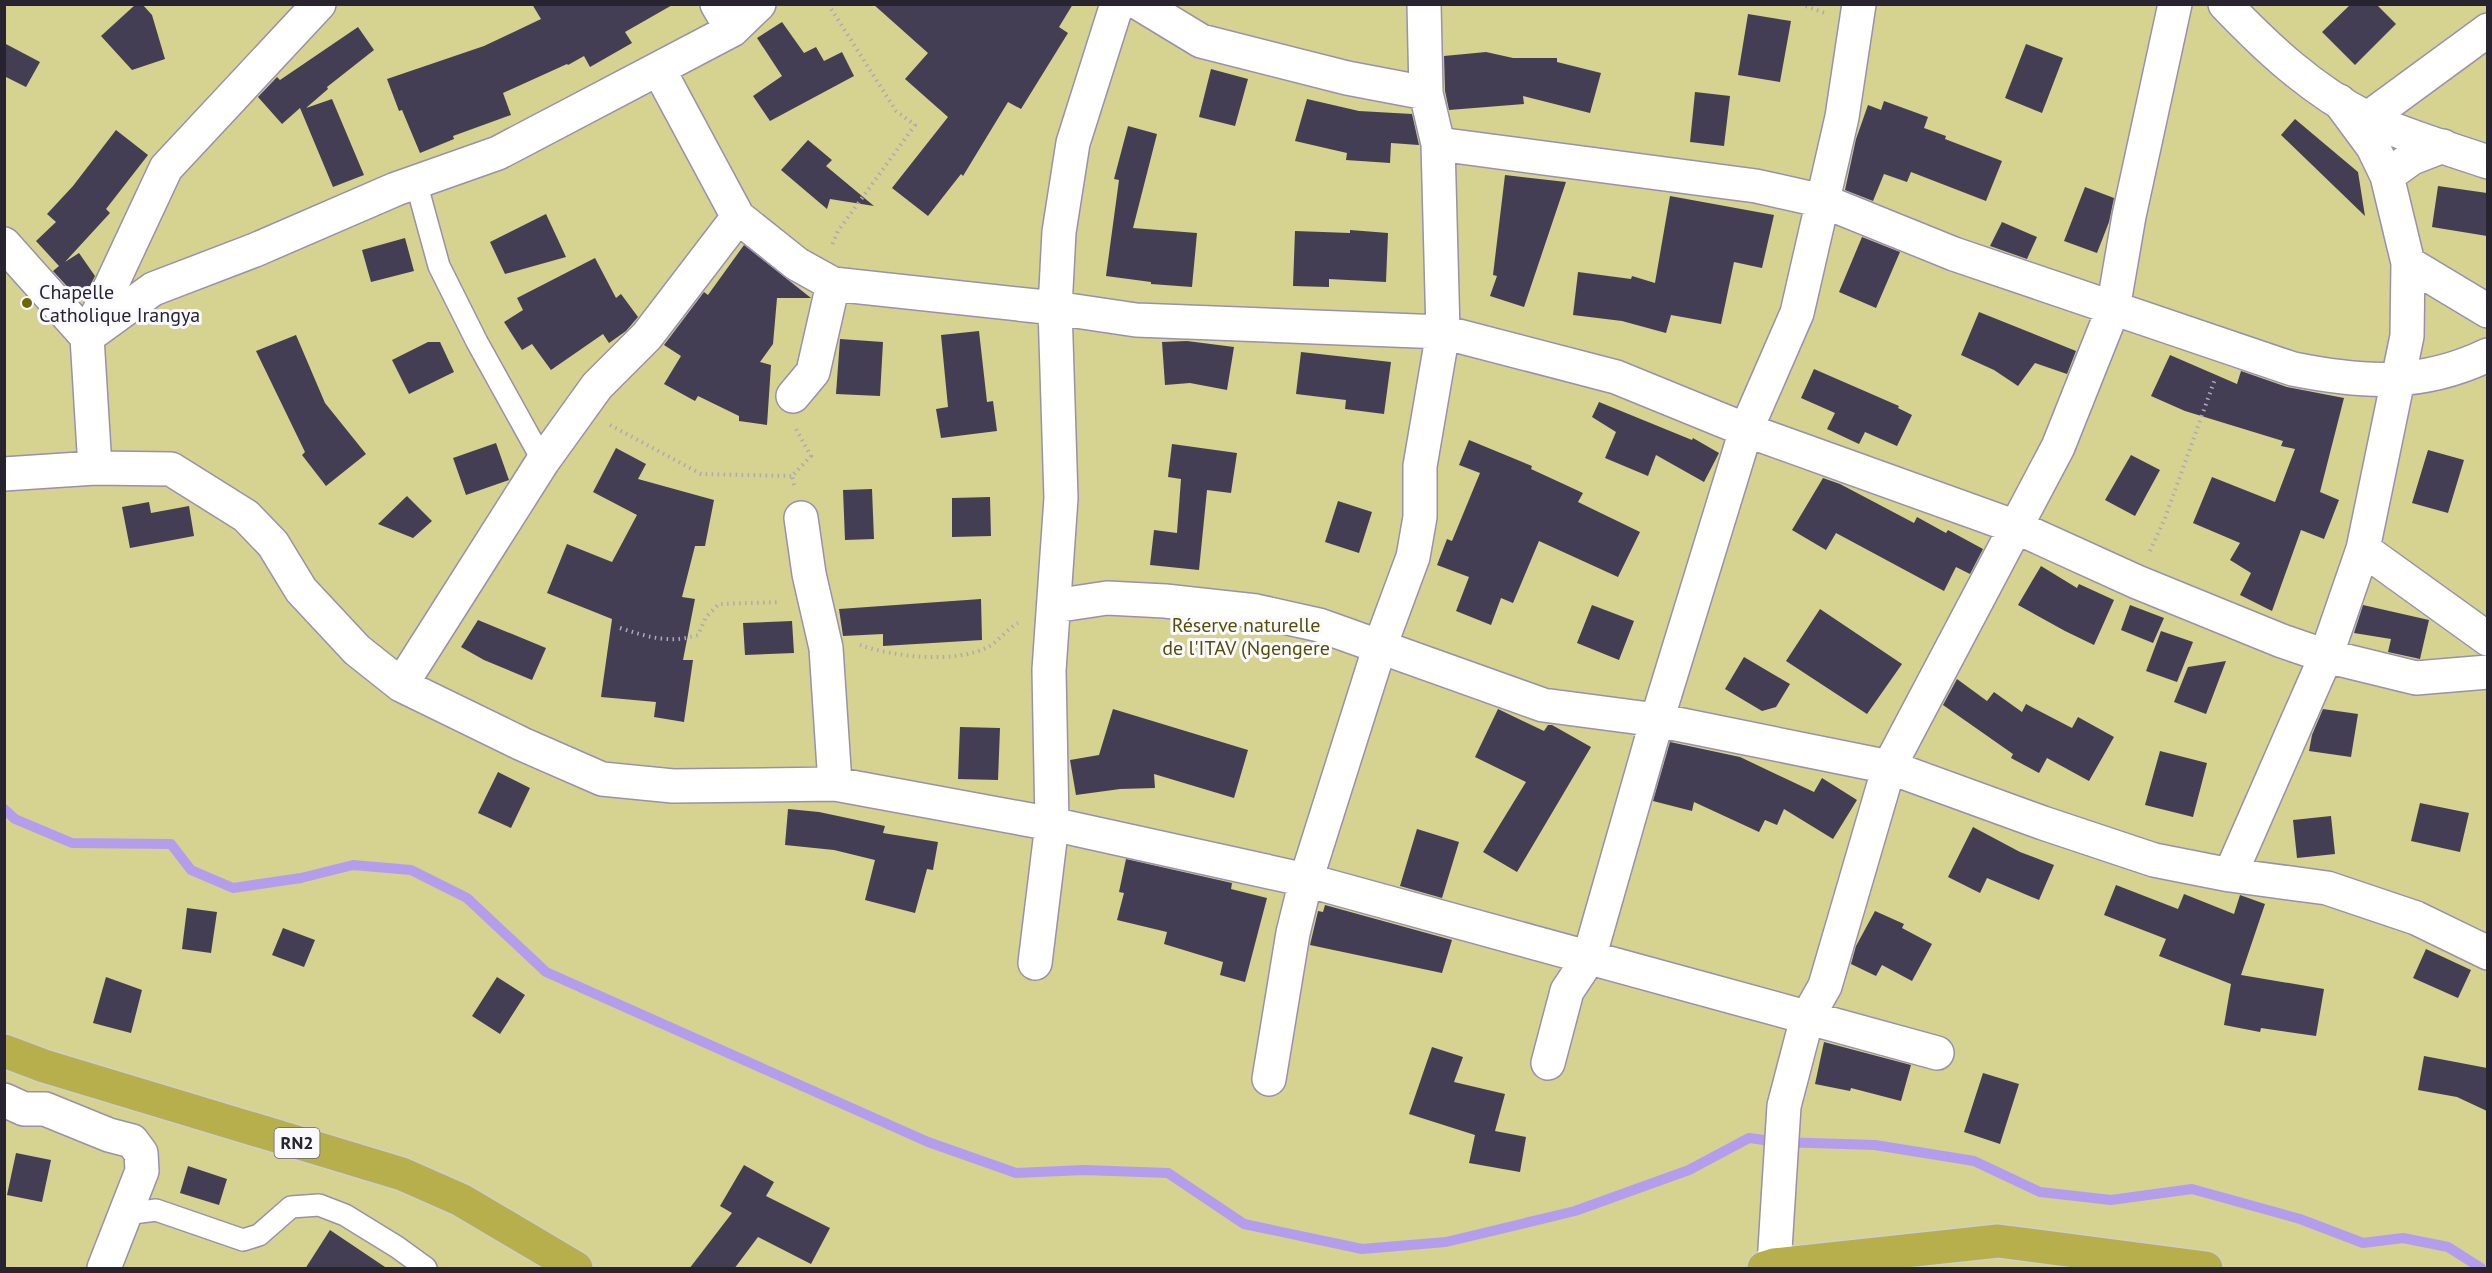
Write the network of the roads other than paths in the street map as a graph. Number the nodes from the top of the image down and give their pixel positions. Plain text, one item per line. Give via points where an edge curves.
1 (319, 4) edge
2 (759, 4) edge
3 (1117, 4) edge
4 (1140, 4) edge
5 (1424, 4) edge
6 (1859, 4) edge
7 (2175, 4) edge
8 (2225, 4) edge
9 (725, 17) edge
10 (2487, 30) edge
11 (659, 70) junction
12 (1426, 93) junction
13 (2339, 101) junction
14 (2368, 118) junction
15 (1438, 144) junction
16 (2443, 146) junction
17 (2487, 162) edge
18 (2387, 176) junction
19 (416, 182) junction
20 (1822, 201) junction
21 (738, 217) junction
22 (4, 244) edge
23 (2408, 263) junction
24 (833, 284) junction
25 (1056, 308) junction
26 (2113, 309) junction
27 (2487, 311) edge
28 (1443, 332) junction
29 (87, 337) junction
30 (2487, 355) edge
31 (2397, 381) junction
32 (793, 396) road end
33 (1746, 430) junction
34 (543, 461) junction
35 (95, 468) junction
36 (4, 474) edge
37 (801, 518) road end
38 (2016, 527) junction
39 (2363, 549) junction
40 (1053, 606) junction
41 (2487, 639) edge
42 (1380, 646) junction
43 (2326, 656) junction
44 (2487, 672) edge
45 (401, 685) junction
46 (1657, 720) junction
47 (1889, 767) junction
48 (835, 784) junction
49 (1052, 824) junction
50 (2230, 875) junction
51 (1306, 880) junction
52 (2487, 953) edge
53 (1589, 958) junction
54 (1035, 963) dead end
55 (1806, 1018) junction
56 (4, 1051) edge
57 (1937, 1053) dead end
58 (1548, 1063) dead end
59 (1269, 1079) dead end
60 (5, 1101) edge
61 (125, 1214) junction
62 (1883, 1262) edge
63 (1769, 1267) edge
64 (104, 1269) edge
65 (426, 1269) edge
66 (576, 1269) edge
67 (2206, 1269) edge

1 - 29 street via 166,168
2 - 9 street
3 - 25 street via 1072,143 1059,232
4 - 12 street via 1201,41 1347,78
5 - 12 street
6 - 20 street via 1842,117
7 - 26 street
8 - 13 street via 2275,55
9 - 11 street
10 - 14 street
11 - 19 street via 498,153
11 - 21 street
12 - 15 street
13 - 14 street
13 - 18 street via 2373,147
14 - 16 street
15 - 20 street via 1756,186
15 - 28 street
16 - 17 street
16 - 18 street via 2412,158
18 - 23 street
19 - 29 street via 153,289
19 - 34 lane via 439,266
20 - 26 street via 1954,254
20 - 33 street via 1797,313
21 - 24 street via 797,264
21 - 34 street via 647,336 597,386
22 - 29 street
23 - 27 street
23 - 31 street via 2407,336
24 - 25 street
24 - 32 street via 813,372
25 - 28 street via 1136,320
25 - 40 street via 1061,498
26 - 31 street via 2303,371 2343,379
26 - 38 street via 2058,447
28 - 33 street via 1616,377
28 - 42 street via 1420,466 1420,518 1413,558
29 - 35 street
30 - 31 street via 2461,367
31 - 39 street
33 - 38 street
33 - 46 street
34 - 45 street
35 - 36 street
35 - 45 street via 171,469 246,516 273,544 301,590 357,651
37 - 48 street via 826,648
38 - 43 street via 2136,582
38 - 47 street
39 - 41 street
39 - 43 street
40 - 42 street via 1107,598 1256,611 1319,625
40 - 49 street via 1049,670
42 - 46 street via 1543,705
42 - 51 street
43 - 44 street via 2416,678
43 - 50 street
45 - 48 street via 602,779 673,786
46 - 47 street
46 - 53 street
47 - 50 street via 2154,860
47 - 55 street via 1825,986
48 - 49 street
49 - 51 street
49 - 54 street
50 - 52 street via 2327,888 2416,918
51 - 53 street
51 - 59 street via 1293,933
53 - 55 street
53 - 58 street via 1567,991
55 - 57 street
55 - 63 street via 1784,1106
56 - 66 highway, RN2 via 402,1174 461,1200
60 - 61 street via 24,1109 45,1109 132,1141 141,1153 142,1171
61 - 64 street
61 - 65 lane via 156,1210 243,1240 259,1235 291,1207 319,1205 345,1215
62 - 63 highway
62 - 67 highway via 1998,1241

